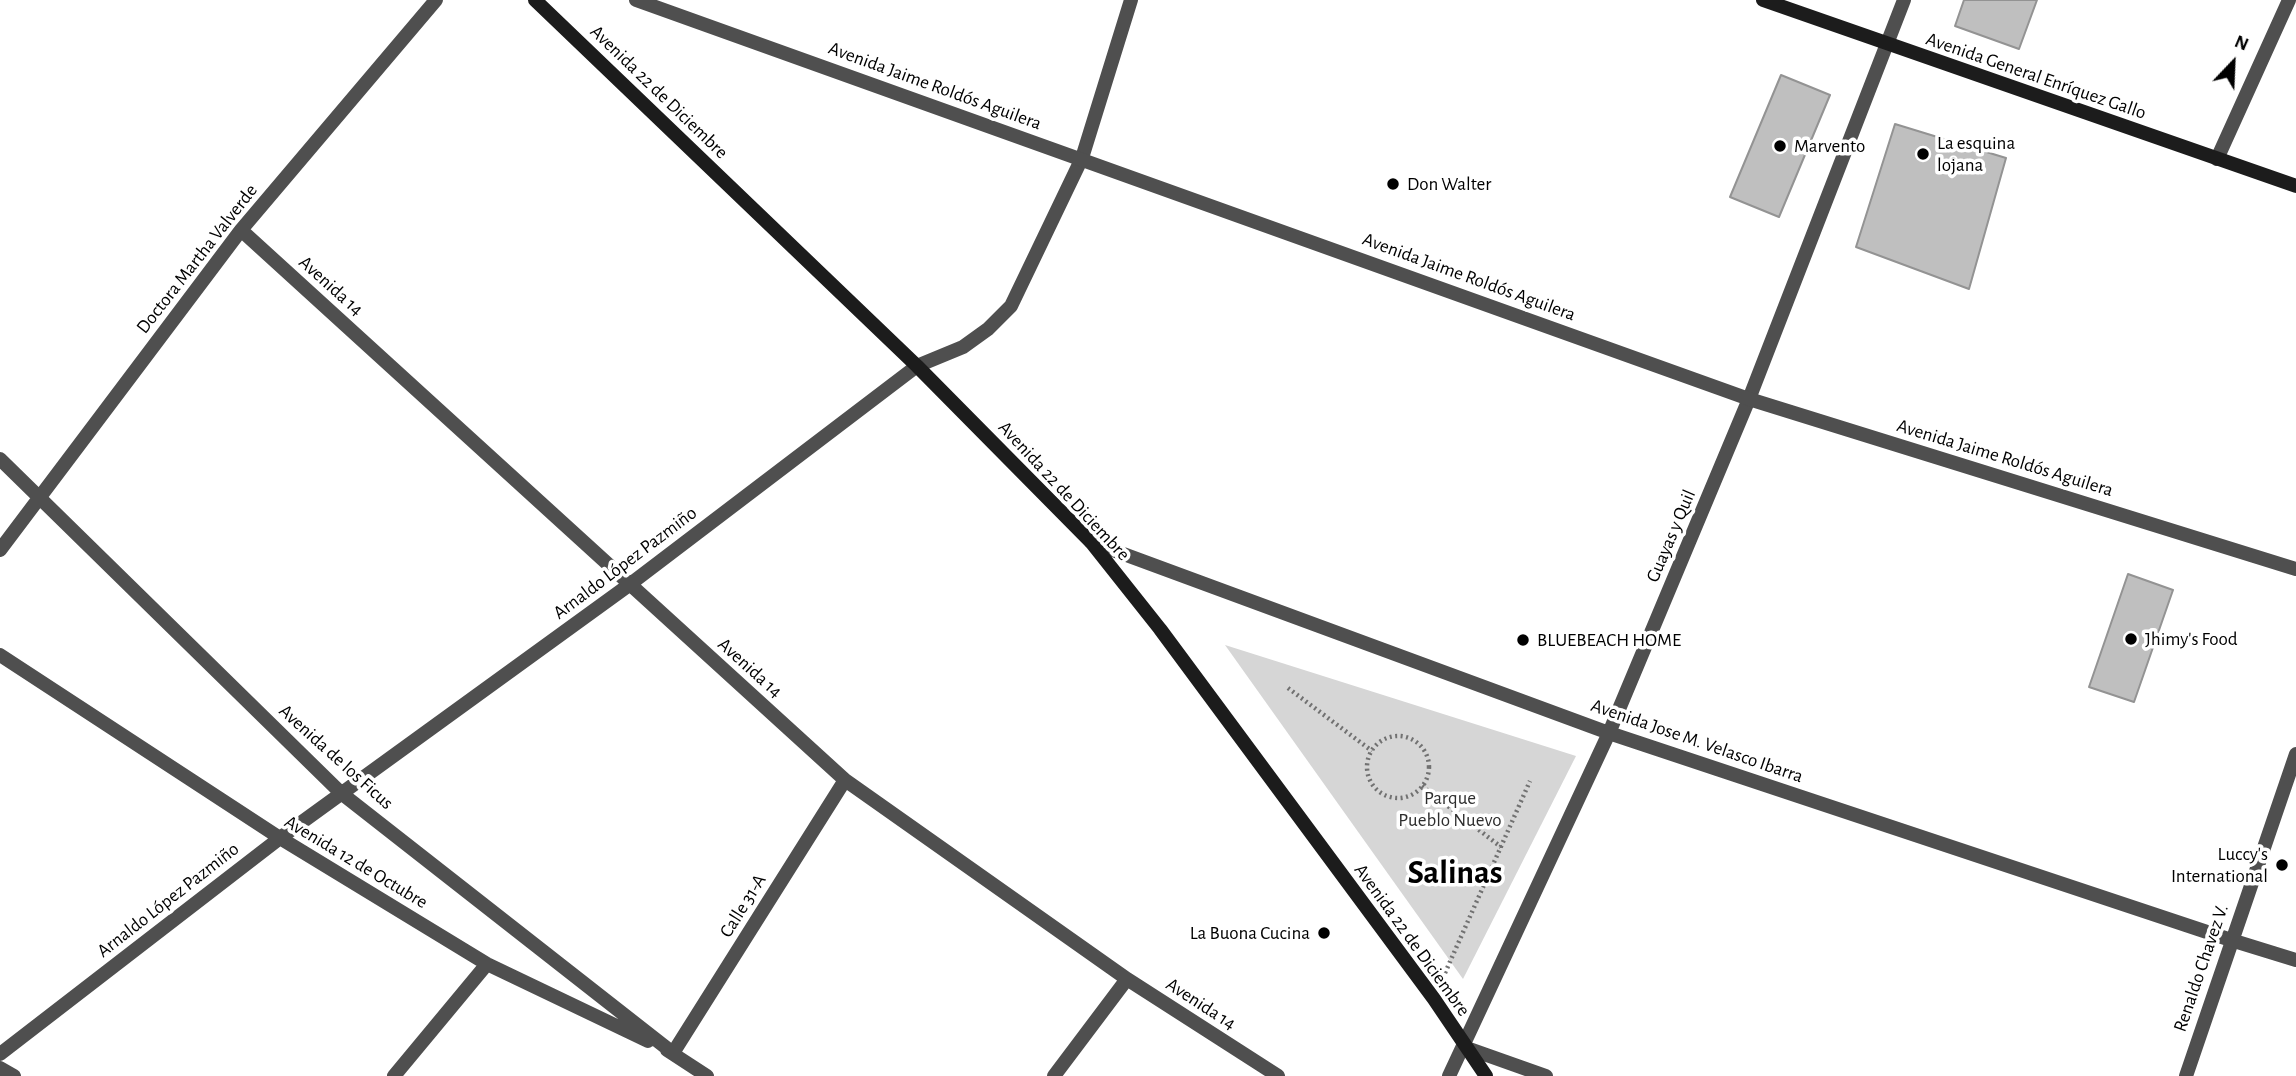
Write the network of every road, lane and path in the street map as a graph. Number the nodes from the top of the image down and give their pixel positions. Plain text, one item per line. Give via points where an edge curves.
1 (436, 0) edge
2 (536, 0) edge
3 (636, 0) edge
4 (1131, 0) edge
5 (1763, 0) edge
6 (1904, 0) edge
7 (2289, 0) edge
8 (1887, 45) junction
9 (1082, 158) junction
10 (2217, 159) junction
11 (2296, 186) edge
12 (241, 230) junction
13 (917, 366) junction
14 (1749, 399) junction
15 (0, 459) edge
16 (40, 496) junction
17 (1091, 542) junction
18 (0, 550) edge
19 (2296, 569) edge
20 (629, 585) junction
21 (0, 655) edge
22 (1288, 688) dead end
23 (1609, 733) junction
24 (1372, 751) junction
25 (2296, 754) edge
26 (845, 780) junction
27 (1530, 781) dead end
28 (1422, 786) junction
29 (341, 793) junction
30 (279, 838) junction
31 (1501, 847) junction
32 (2231, 940) junction
33 (2296, 960) edge
34 (486, 964) junction
35 (1127, 979) junction
36 (1434, 999) junction
37 (1464, 1047) junction
38 (673, 1053) junction
39 (0, 1054) edge
40 (0, 1068) edge
41 (14, 1076) edge
42 (394, 1076) edge
43 (707, 1076) edge
44 (1054, 1076) edge
45 (1278, 1076) edge
46 (1449, 1076) edge
47 (1486, 1076) edge
48 (1546, 1076) edge
49 (2186, 1076) edge

1 - 12 street, Doctora Martha Valverde
2 - 13 main road, Avenida 22 de Diciembre
3 - 9 street, Avenida Jaime Roldós Aguilera
4 - 9 street, Arnaldo López Pazmiño
5 - 8 main road, Avenida General Enríquez Gallo
6 - 8 street, Guayas y Quil
7 - 10 street
8 - 10 main road, Avenida General Enríquez Gallo
8 - 14 street, Guayas y Quil
9 - 13 street, Arnaldo López Pazmiño via 1011,306 963,346
9 - 14 street, Avenida Jaime Roldós Aguilera
10 - 11 main road, Avenida General Enríquez Gallo
12 - 16 street, Doctora Martha Valverde
12 - 20 street, Avenida 14
13 - 17 main road, Avenida 22 de Diciembre
13 - 20 street, Arnaldo López Pazmiño
14 - 19 street, Avenida Jaime Roldós Aguilera
14 - 23 street, Guayas y Quil
15 - 16 street, Avenida de los Ficus
16 - 18 street, Doctora Martha Valverde
16 - 29 street, Avenida de los Ficus
17 - 23 street, Avenida Jose M. Velasco Ibarra
17 - 36 main road, Avenida 22 de Diciembre
20 - 26 street, Avenida 14
20 - 29 street, Arnaldo López Pazmiño
21 - 30 street, Avenida 12 de Octubre
22 - 24 path
23 - 32 street, Avenida Jose M. Velasco Ibarra
23 - 37 street, Guayas y Quil
24 - 28 path via 1367,761 1370,781 1385,796 1406,798
24 - 28 path via 1388,738 1416,743 1428,759
25 - 32 street, Renaldo Chavez V.
26 - 35 street, Avenida 14
26 - 38 street, Calle 31-A
27 - 31 path
28 - 31 path
29 - 30 street, Arnaldo López Pazmiño
29 - 38 street, Avenida de los Ficus
30 - 34 street, Avenida 12 de Octubre
30 - 39 street, Arnaldo López Pazmiño
31 - 36 path
32 - 33 street, Avenida Jose M. Velasco Ibarra
32 - 49 street, Renaldo Chavez V.
34 - 38 street, Avenida 12 de Octubre
34 - 42 street
35 - 44 street
35 - 45 street, Avenida 14
36 - 37 main road, Avenida 22 de Diciembre
37 - 46 street, Guayas y Quil
37 - 47 main road, Avenida 22 de Diciembre
37 - 48 street
38 - 43 street, Avenida 12 de Octubre
40 - 41 street

